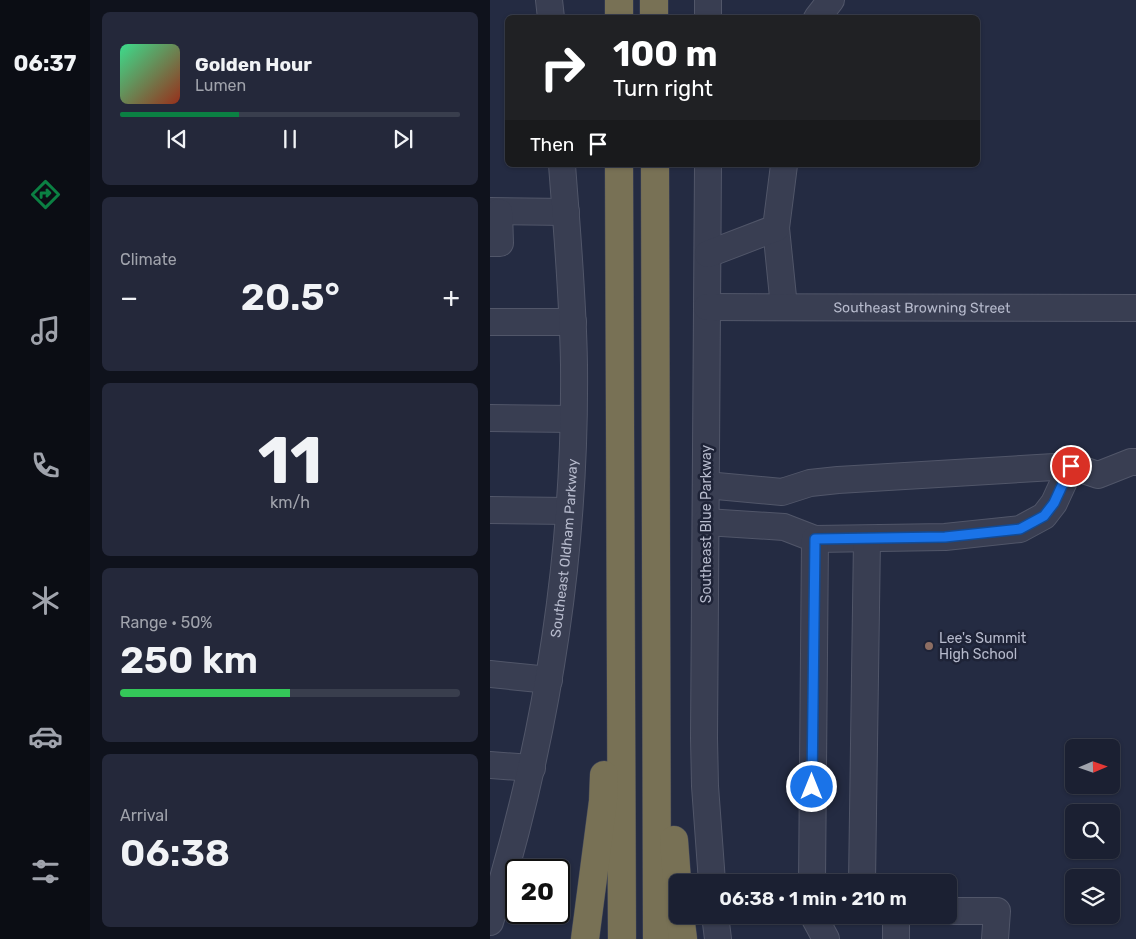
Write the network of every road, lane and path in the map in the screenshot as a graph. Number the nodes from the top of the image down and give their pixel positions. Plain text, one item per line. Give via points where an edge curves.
1 (549, 0) edge
2 (619, 0) edge
3 (654, 0) edge
4 (708, 0) edge
5 (831, 0) edge
6 (551, 15) edge
7 (619, 15) edge
8 (654, 15) edge
9 (708, 15) edge
10 (820, 15) edge
11 (562, 167) edge
12 (619, 167) edge
13 (655, 167) edge
14 (708, 167) edge
15 (784, 167) edge
16 (495, 212) edge
17 (566, 212) junction
18 (776, 228) junction
19 (490, 243) edge
20 (708, 254) junction
21 (707, 307) junction
22 (784, 307) junction
23 (1136, 308) edge
24 (490, 322) edge
25 (573, 322) junction
26 (490, 418) edge
27 (573, 420) junction
28 (1136, 462) edge
29 (1071, 466) junction
30 (706, 485) junction
31 (782, 492) junction
32 (490, 510) edge
33 (568, 511) junction
34 (706, 522) junction
35 (784, 526) junction
36 (815, 539) junction
37 (867, 539) junction
38 (619, 550) junction
39 (656, 577) junction
40 (490, 674) edge
41 (549, 680) junction
42 (490, 765) edge
43 (532, 768) junction
44 (677, 874) edge
45 (711, 874) edge
46 (812, 874) edge
47 (862, 874) edge
48 (495, 888) edge
49 (957, 911) edge
50 (490, 922) edge
51 (681, 924) edge
52 (716, 924) edge
53 (818, 924) edge
54 (896, 924) edge
55 (585, 939) edge
56 (622, 939) edge
57 (657, 939) edge
58 (683, 939) edge
59 (718, 939) edge
60 (826, 939) edge
61 (896, 939) edge
62 (995, 939) edge

1 - 6 street
2 - 7 highway
3 - 8 highway
4 - 9 street
5 - 10 street
11 - 17 street, Southeast Oldham Parkway
12 - 38 highway
13 - 39 highway
14 - 20 street, Southeast Blue Parkway
15 - 18 street
16 - 17 street
16 - 19 street via 500,243
17 - 25 street, Southeast Oldham Parkway
18 - 20 street
18 - 22 street
20 - 21 street, Southeast Blue Parkway
21 - 22 street, Southeast Browning Street
21 - 30 street, Southeast Blue Parkway
22 - 23 street, Southeast Browning Street
24 - 25 street
25 - 27 street, Southeast Oldham Parkway
26 - 27 street
27 - 33 street, Southeast Oldham Parkway
28 - 29 street via 1098,475
29 - 31 street via 838,480 810,483
29 - 37 street via 1054,503 1044,516 1020,529 945,537
30 - 31 street
30 - 34 street, Southeast Blue Parkway
31 - 35 street
32 - 33 street
33 - 41 street, Southeast Oldham Parkway
34 - 35 street
34 - 45 street, Southeast Blue Parkway via 705,786
35 - 36 street
36 - 37 street
36 - 46 street
37 - 47 street
38 - 55 highway via 606,566 603,801
38 - 56 highway
39 - 44 highway via 670,594 670,787
39 - 57 highway
40 - 41 street
41 - 43 street, Southeast Oldham Parkway
42 - 43 street
43 - 48 street, Southeast Oldham Parkway
48 - 50 street, Southeast Oldham Parkway
49 - 62 street via 997,911
51 - 58 highway
52 - 59 street
53 - 60 street
54 - 61 street

